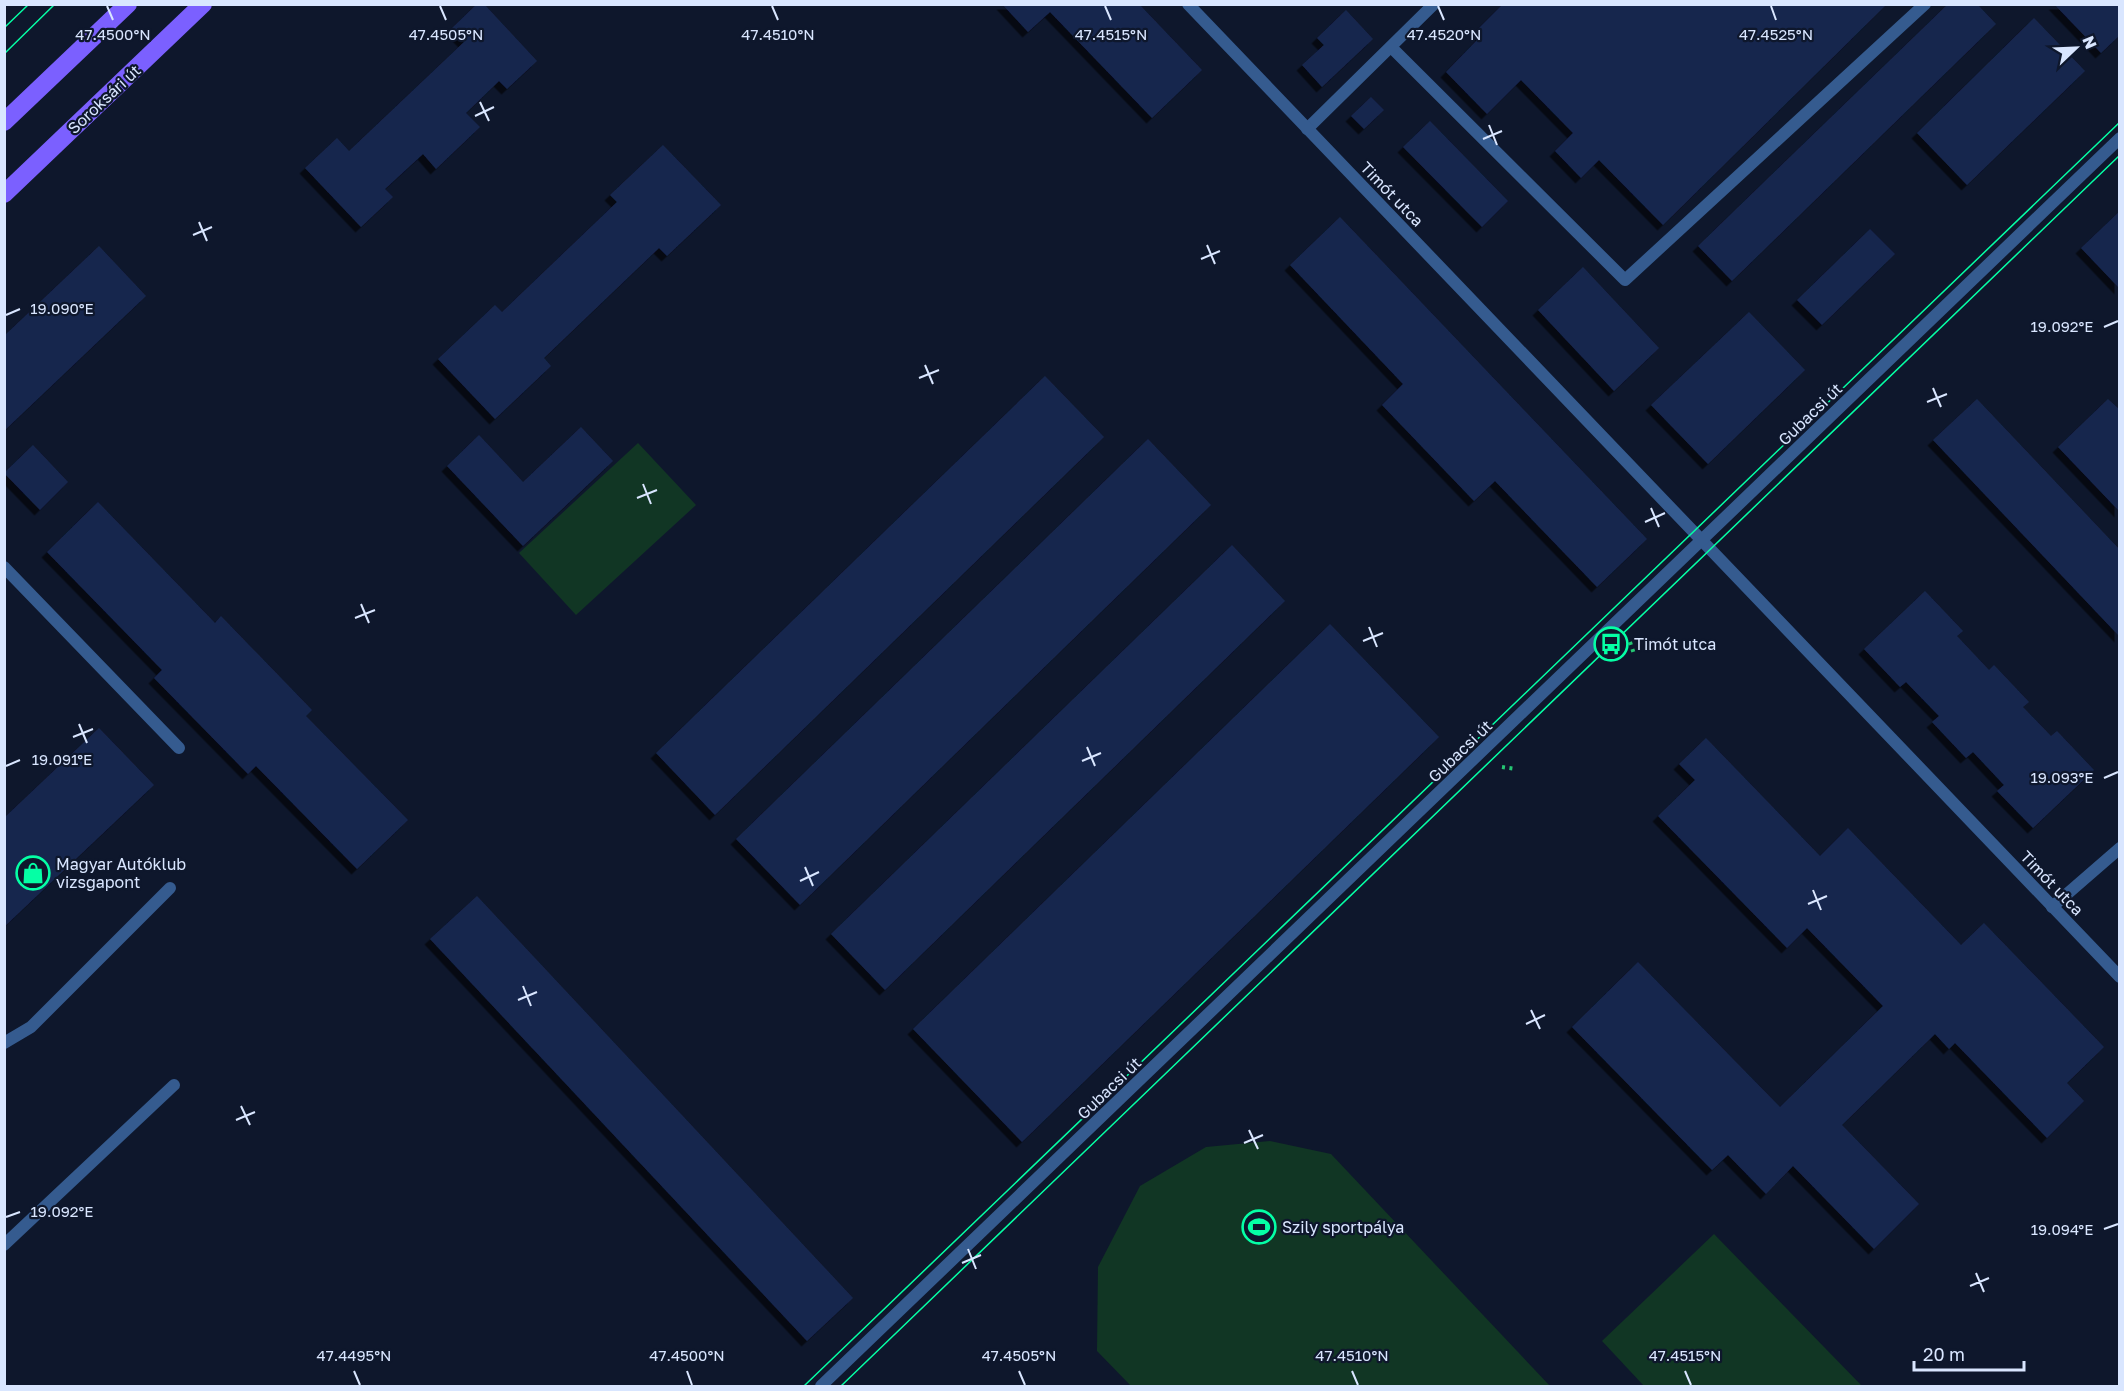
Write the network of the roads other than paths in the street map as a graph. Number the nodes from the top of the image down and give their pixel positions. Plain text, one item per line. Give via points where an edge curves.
1 (128, 4) edge
2 (203, 4) edge
3 (1188, 4) edge
4 (1434, 4) edge
5 (1925, 4) edge
6 (1391, 47) junction
7 (4, 122) edge
8 (1307, 129) junction
9 (2120, 138) edge
10 (4, 194) edge
11 (1701, 542) junction
12 (4, 567) edge
13 (179, 748) dead end
14 (2120, 848) edge
15 (170, 888) dead end
16 (2052, 907) junction
17 (2120, 977) edge
18 (4, 1043) edge
19 (174, 1085) dead end
20 (4, 1245) edge
21 (821, 1386) edge

1 - 7 main road
2 - 10 main road, Soroksári út
3 - 8 street, Timót utca
4 - 6 street
5 - 6 street via 1625,280
6 - 8 street
8 - 11 street, Timót utca
9 - 11 street, Gubacsi út
11 - 16 street, Timót utca
11 - 21 street, Gubacsi út
12 - 13 street
14 - 16 street
15 - 18 street via 31,1027
16 - 17 street, Timót utca
19 - 20 street

